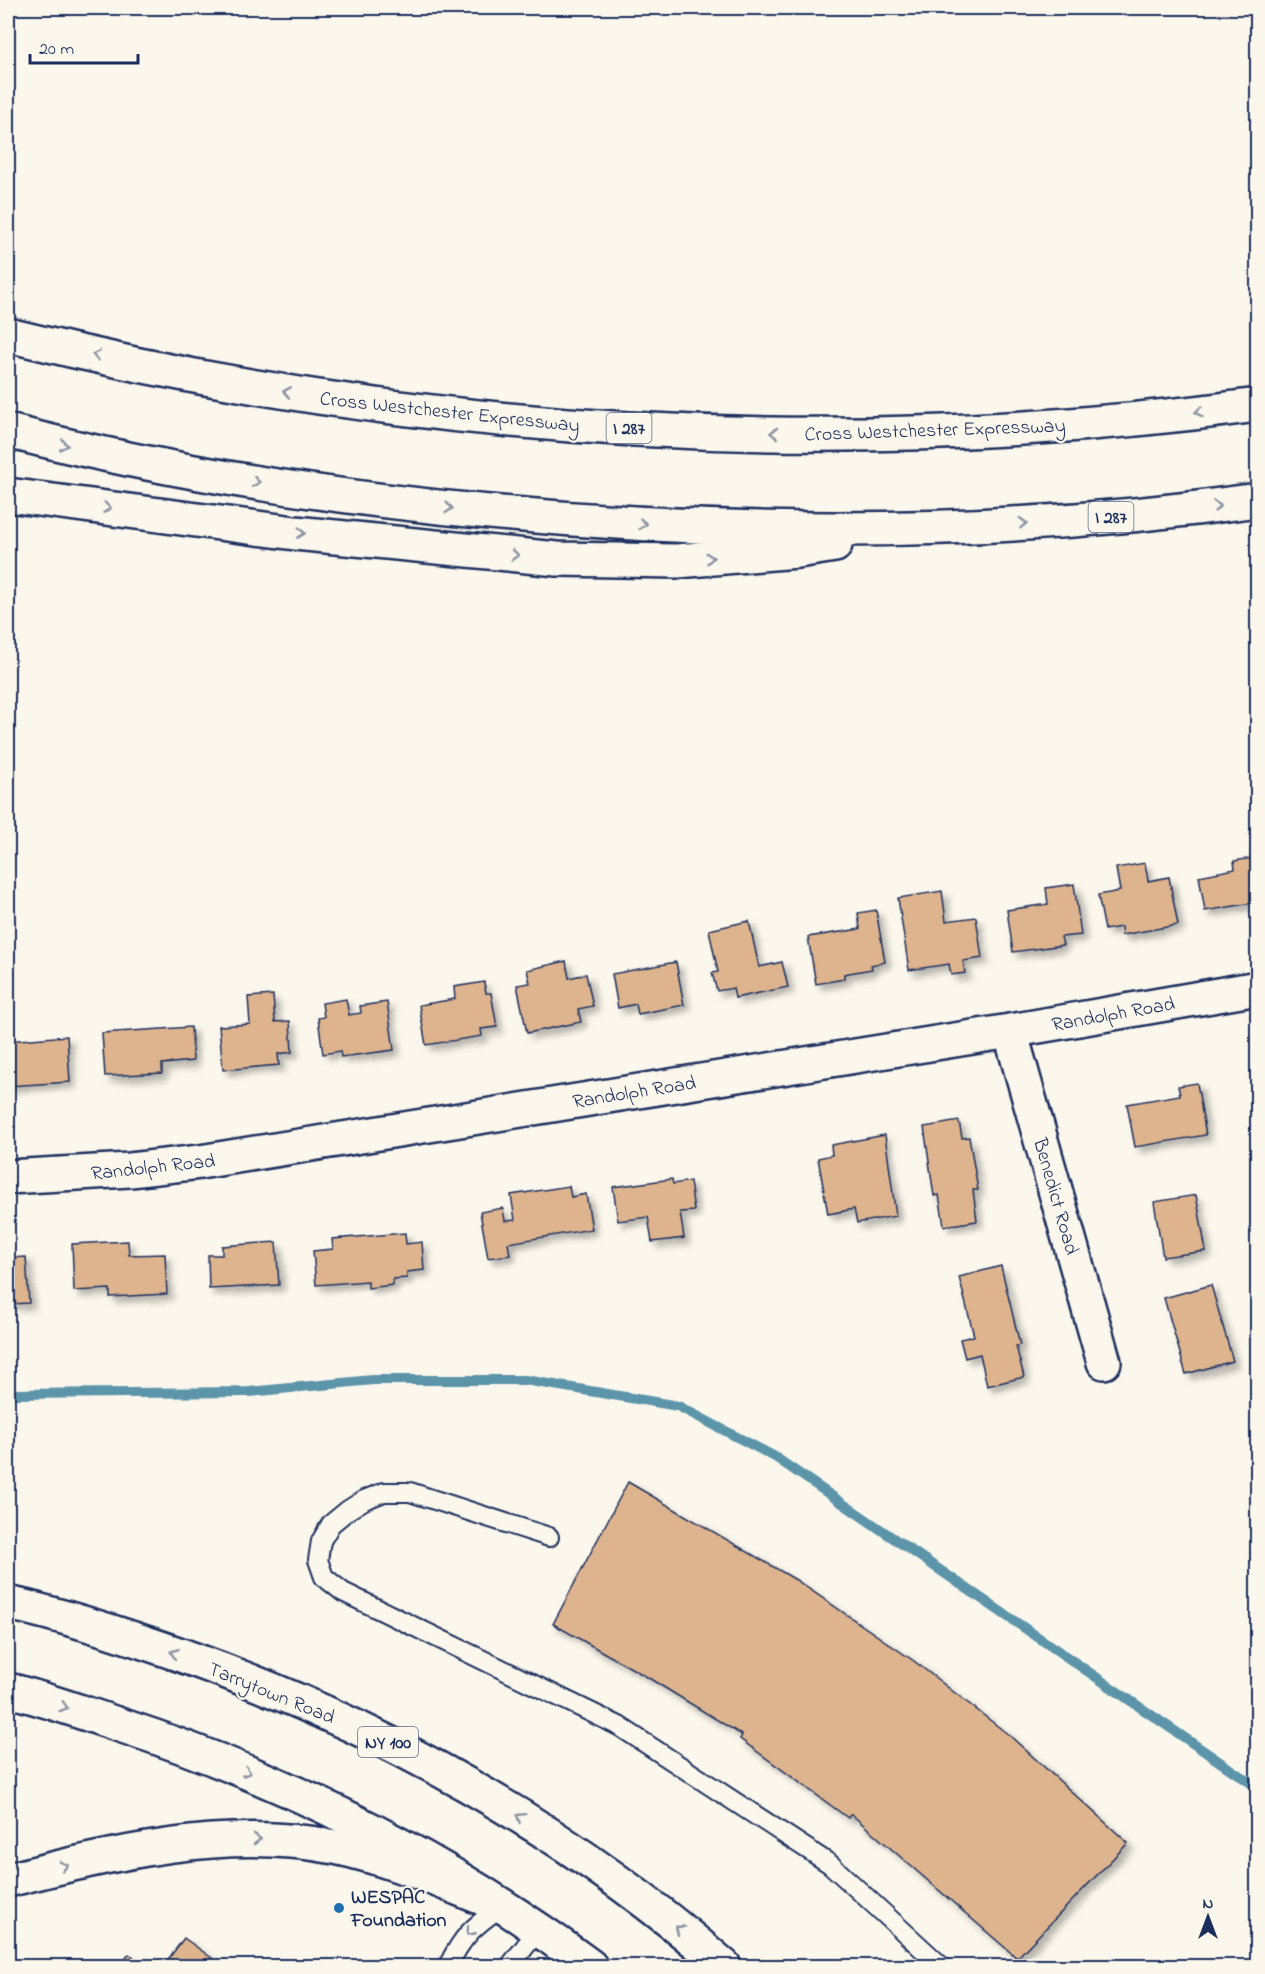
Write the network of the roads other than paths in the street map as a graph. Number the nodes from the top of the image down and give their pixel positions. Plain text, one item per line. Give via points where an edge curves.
1 (8, 335) edge
2 (1257, 405) edge
3 (8, 431) edge
4 (8, 495) edge
5 (1257, 500) edge
6 (964, 526) junction
7 (1257, 988) edge
8 (1010, 1031) junction
9 (8, 1177) edge
10 (1104, 1362) dead end
11 (549, 1537) dead end
12 (8, 1603) edge
13 (8, 1690) edge
14 (8, 1880) edge
15 (502, 1906) junction
16 (538, 1930) junction
17 (585, 1965) edge
18 (448, 1966) edge
19 (510, 1966) edge
20 (724, 1966) edge
21 (941, 1966) edge

2 -> 1 main road, Cross Westchester Expressway / I 287 via 1086,424 961,431 700,432 439,412 311,396 185,374
3 -> 6 main road, I 287 via 166,467 296,490 428,506 697,527
4 -> 6 main road via 295,532 558,559 677,561 798,551
6 -> 5 main road, I 287 via 1093,519
7 - 8 main road, Randolph Road
8 - 9 main road, Randolph Road via 200,1162
8 - 10 main road, Benedict Road
11 - 21 lane via 410,1492 384,1492 364,1500 331,1524 321,1541 318,1560 324,1577 343,1592 638,1738 830,1864
20 -> 12 main road, Tarrytown Road / NY 100 via 558,1840 388,1743 269,1688 210,1666 87,1624
13 -> 15 main road via 144,1732 279,1785 394,1842
14 -> 15 main road via 170,1844 265,1839 302,1842 369,1856
15 - 16 main road
15 -> 18 lane via 475,1925
16 - 17 main road
16 - 19 lane

